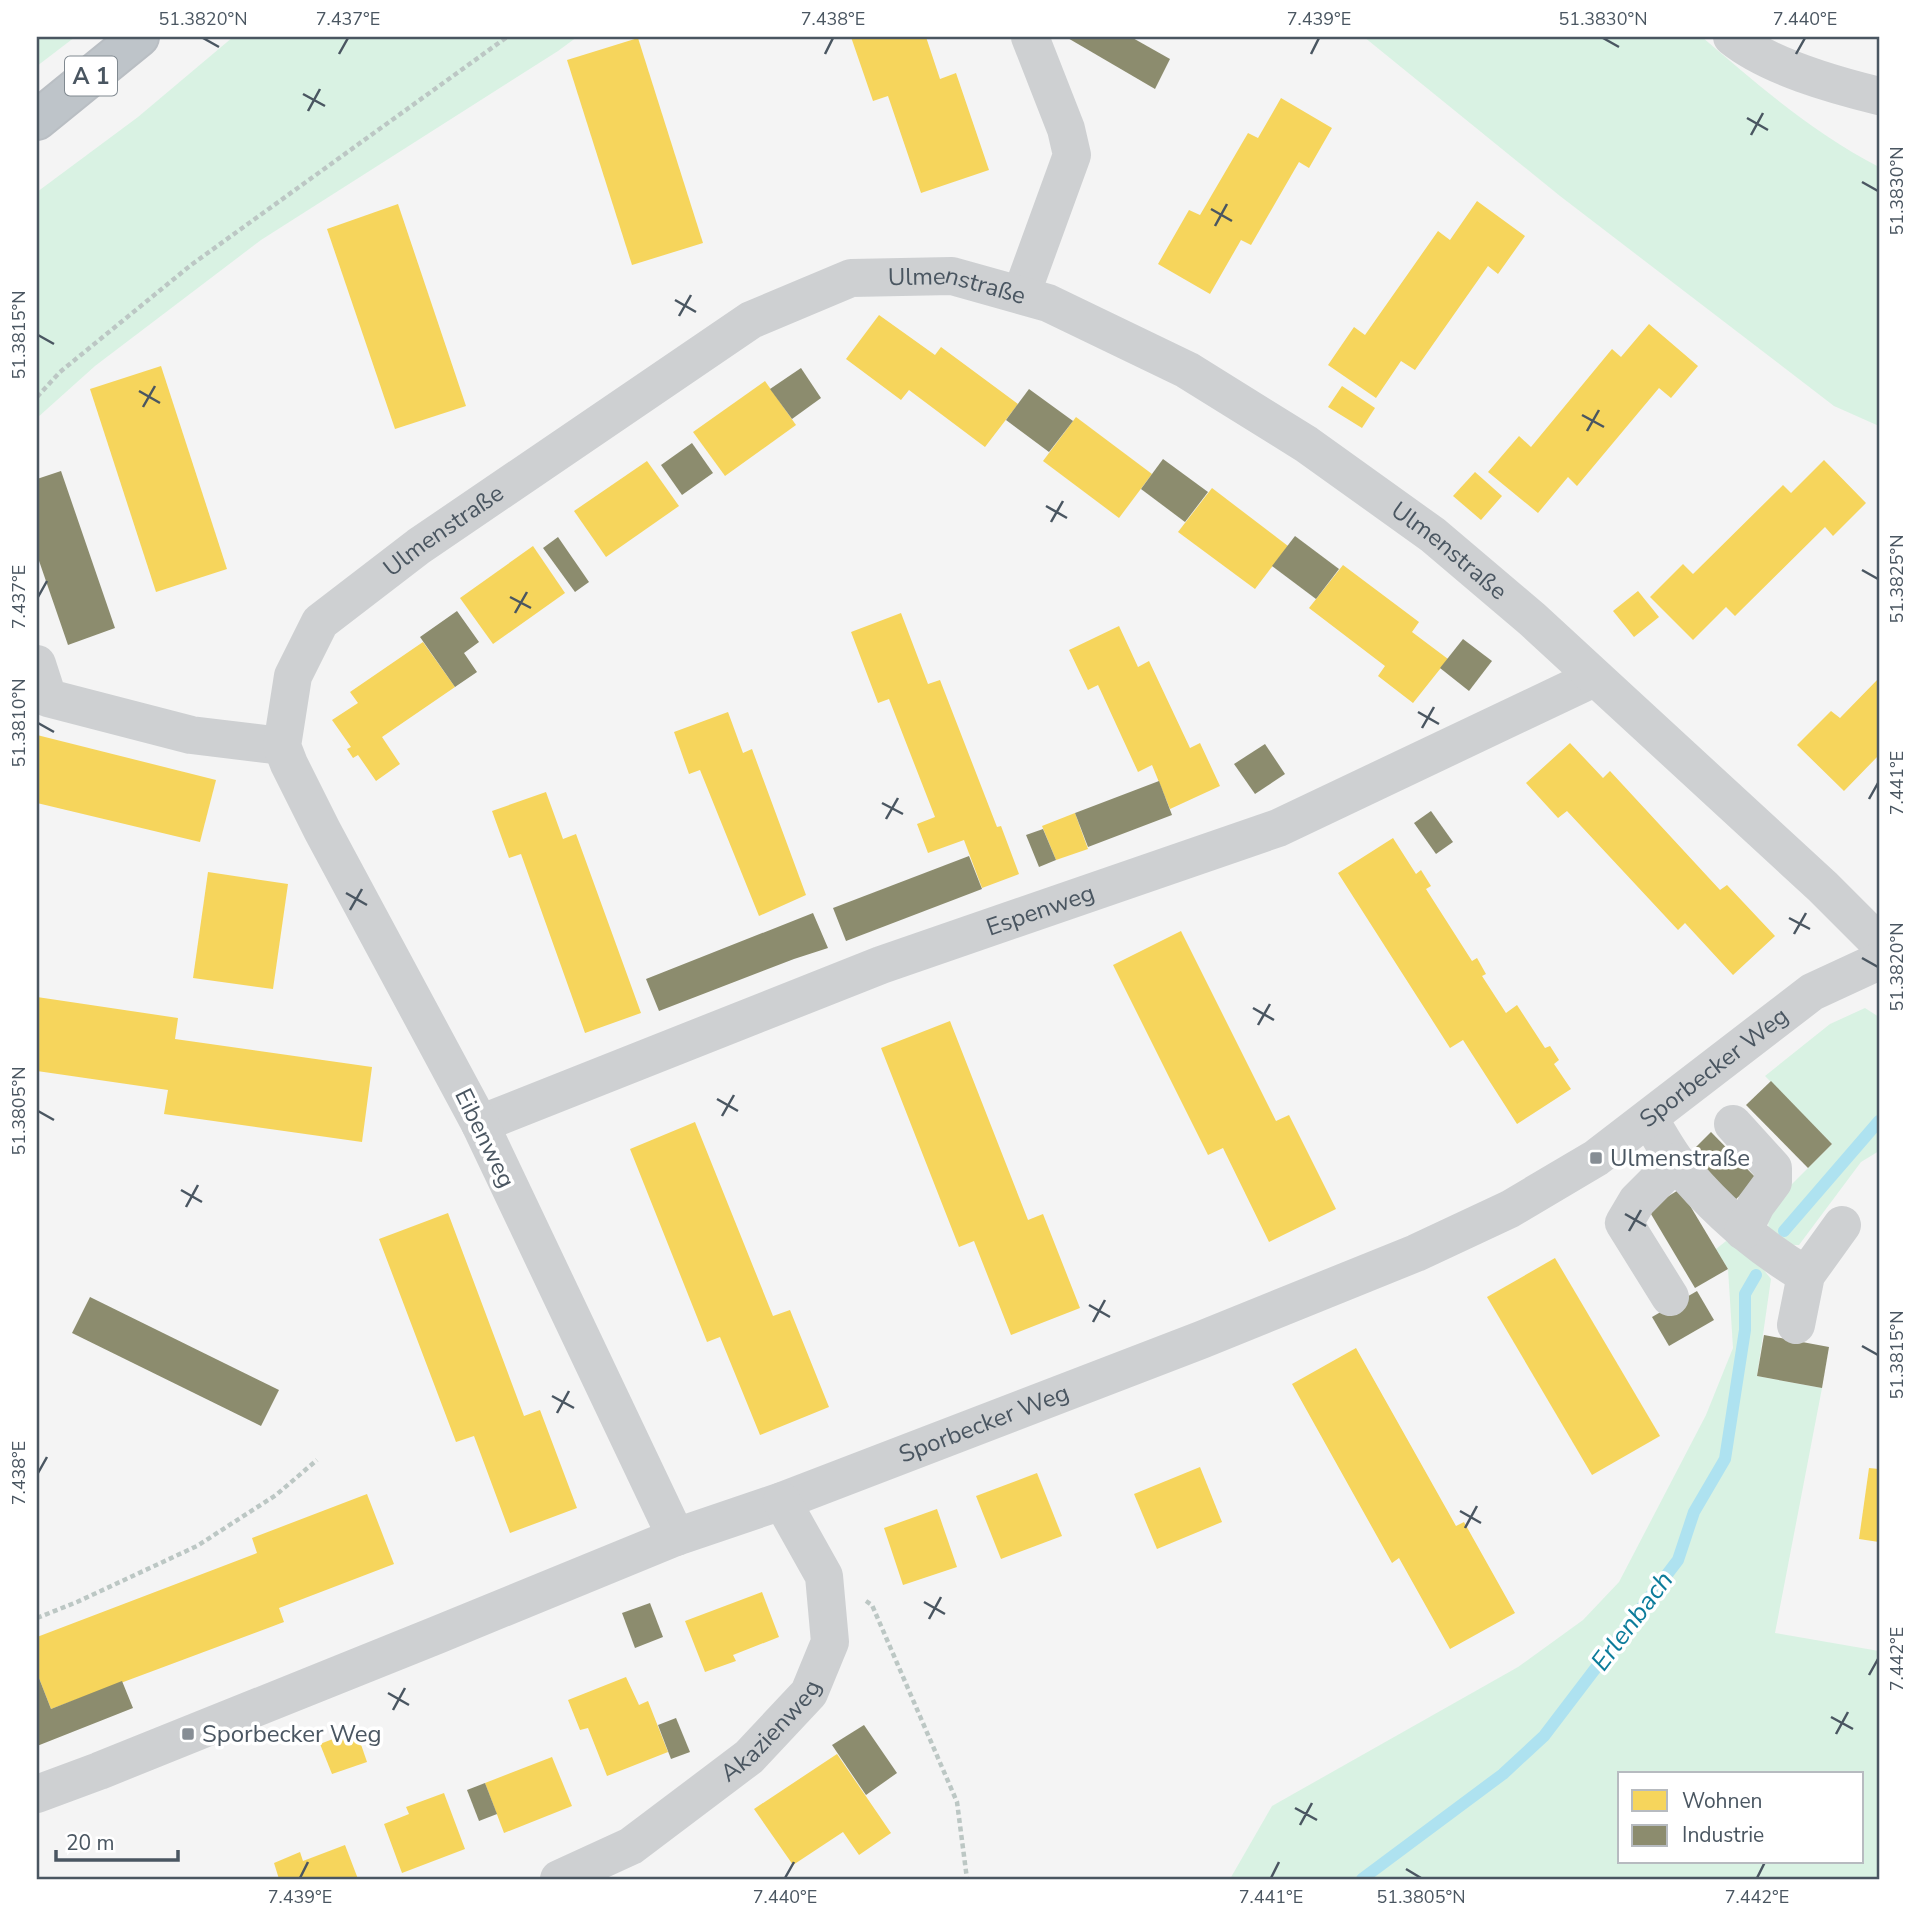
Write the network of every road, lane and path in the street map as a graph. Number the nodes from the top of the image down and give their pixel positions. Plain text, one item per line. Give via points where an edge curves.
1 (139, 37) edge
2 (507, 37) edge
3 (1030, 37) edge
4 (1732, 37) edge
5 (1879, 96) edge
6 (37, 120) edge
7 (1021, 295) junction
8 (37, 397) edge
9 (37, 664) edge
10 (1594, 678) junction
11 (282, 746) junction
12 (1879, 943) edge
13 (1879, 961) edge
14 (1649, 1118) junction
15 (480, 1124) junction
16 (1733, 1124) dead end
17 (1676, 1163) junction
18 (1842, 1224) dead end
19 (1743, 1231) junction
20 (1806, 1275) junction
21 (1670, 1297) dead end
22 (1796, 1325) dead end
23 (317, 1460) dead end
24 (782, 1501) junction
25 (676, 1536) junction
26 (824, 1576) junction
27 (37, 1618) edge
28 (37, 1794) edge
29 (559, 1879) edge
30 (967, 1879) edge

1 - 6 highway, A 1
2 - 8 path via 191,265 60,372
3 - 7 street via 1072,155
4 - 5 street via 1792,69
7 - 10 street, Ulmenstraße via 1048,303 1187,370 1306,443 1433,535
7 - 11 street, Ulmenstraße via 952,276 851,278 751,320 419,546 320,622 293,676
9 - 11 street via 48,698 191,735
10 - 12 street, Ulmenstraße
10 - 15 street, Espenweg via 1278,828 881,965
11 - 15 street, Eibenweg via 322,830
13 - 14 street, Sporbecker Weg via 1812,992
14 - 17 street
14 - 24 street, Sporbecker Weg via 1561,1181 1416,1253
15 - 25 street, Eibenweg
16 - 19 street via 1773,1168 1773,1182
17 - 19 street
17 - 21 street via 1637,1201 1624,1223
18 - 20 street
19 - 20 street
20 - 22 street
23 - 27 path via 276,1495 197,1546
24 - 25 street, Sporbecker Weg
24 - 26 street, Akazienweg
25 - 28 street, Sporbecker Weg
26 - 29 street, Akazienweg via 830,1642 809,1693 749,1757 642,1838
26 - 30 path via 873,1605 957,1802

